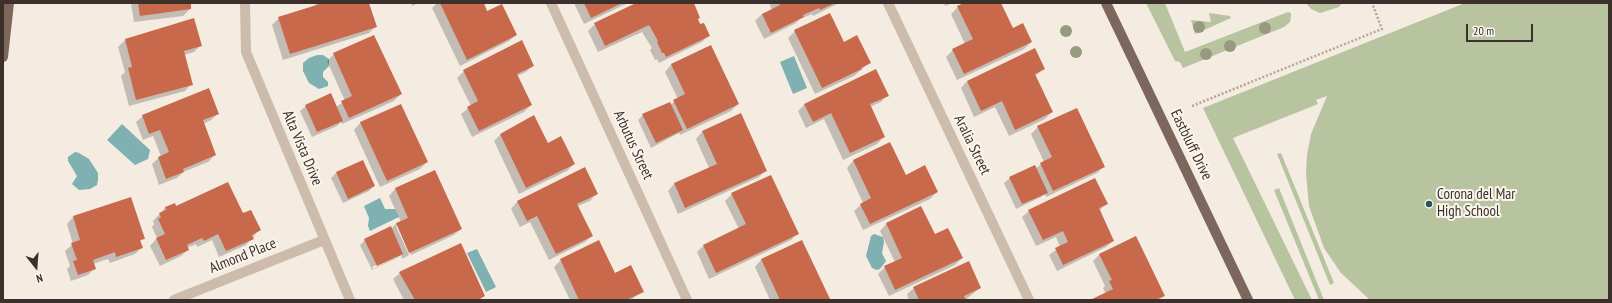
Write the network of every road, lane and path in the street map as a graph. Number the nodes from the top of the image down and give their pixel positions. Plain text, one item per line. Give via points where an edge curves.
1 (9, 3) edge
2 (245, 3) edge
3 (551, 3) edge
4 (888, 3) edge
5 (1106, 3) edge
6 (1372, 3) edge
7 (3, 57) edge
8 (1192, 106) dead end
9 (324, 240) junction
10 (174, 300) edge
11 (350, 300) edge
12 (687, 300) edge
13 (1029, 300) edge
14 (1248, 300) edge

1 - 7 main road
2 - 9 street, Alta Vista Drive via 246,52
3 - 12 street, Arbutus Street
4 - 13 street, Aralia Street
5 - 14 main road, Eastbluff Drive
6 - 8 path via 1382,28
9 - 10 street, Almond Place
9 - 11 street, Alta Vista Drive

